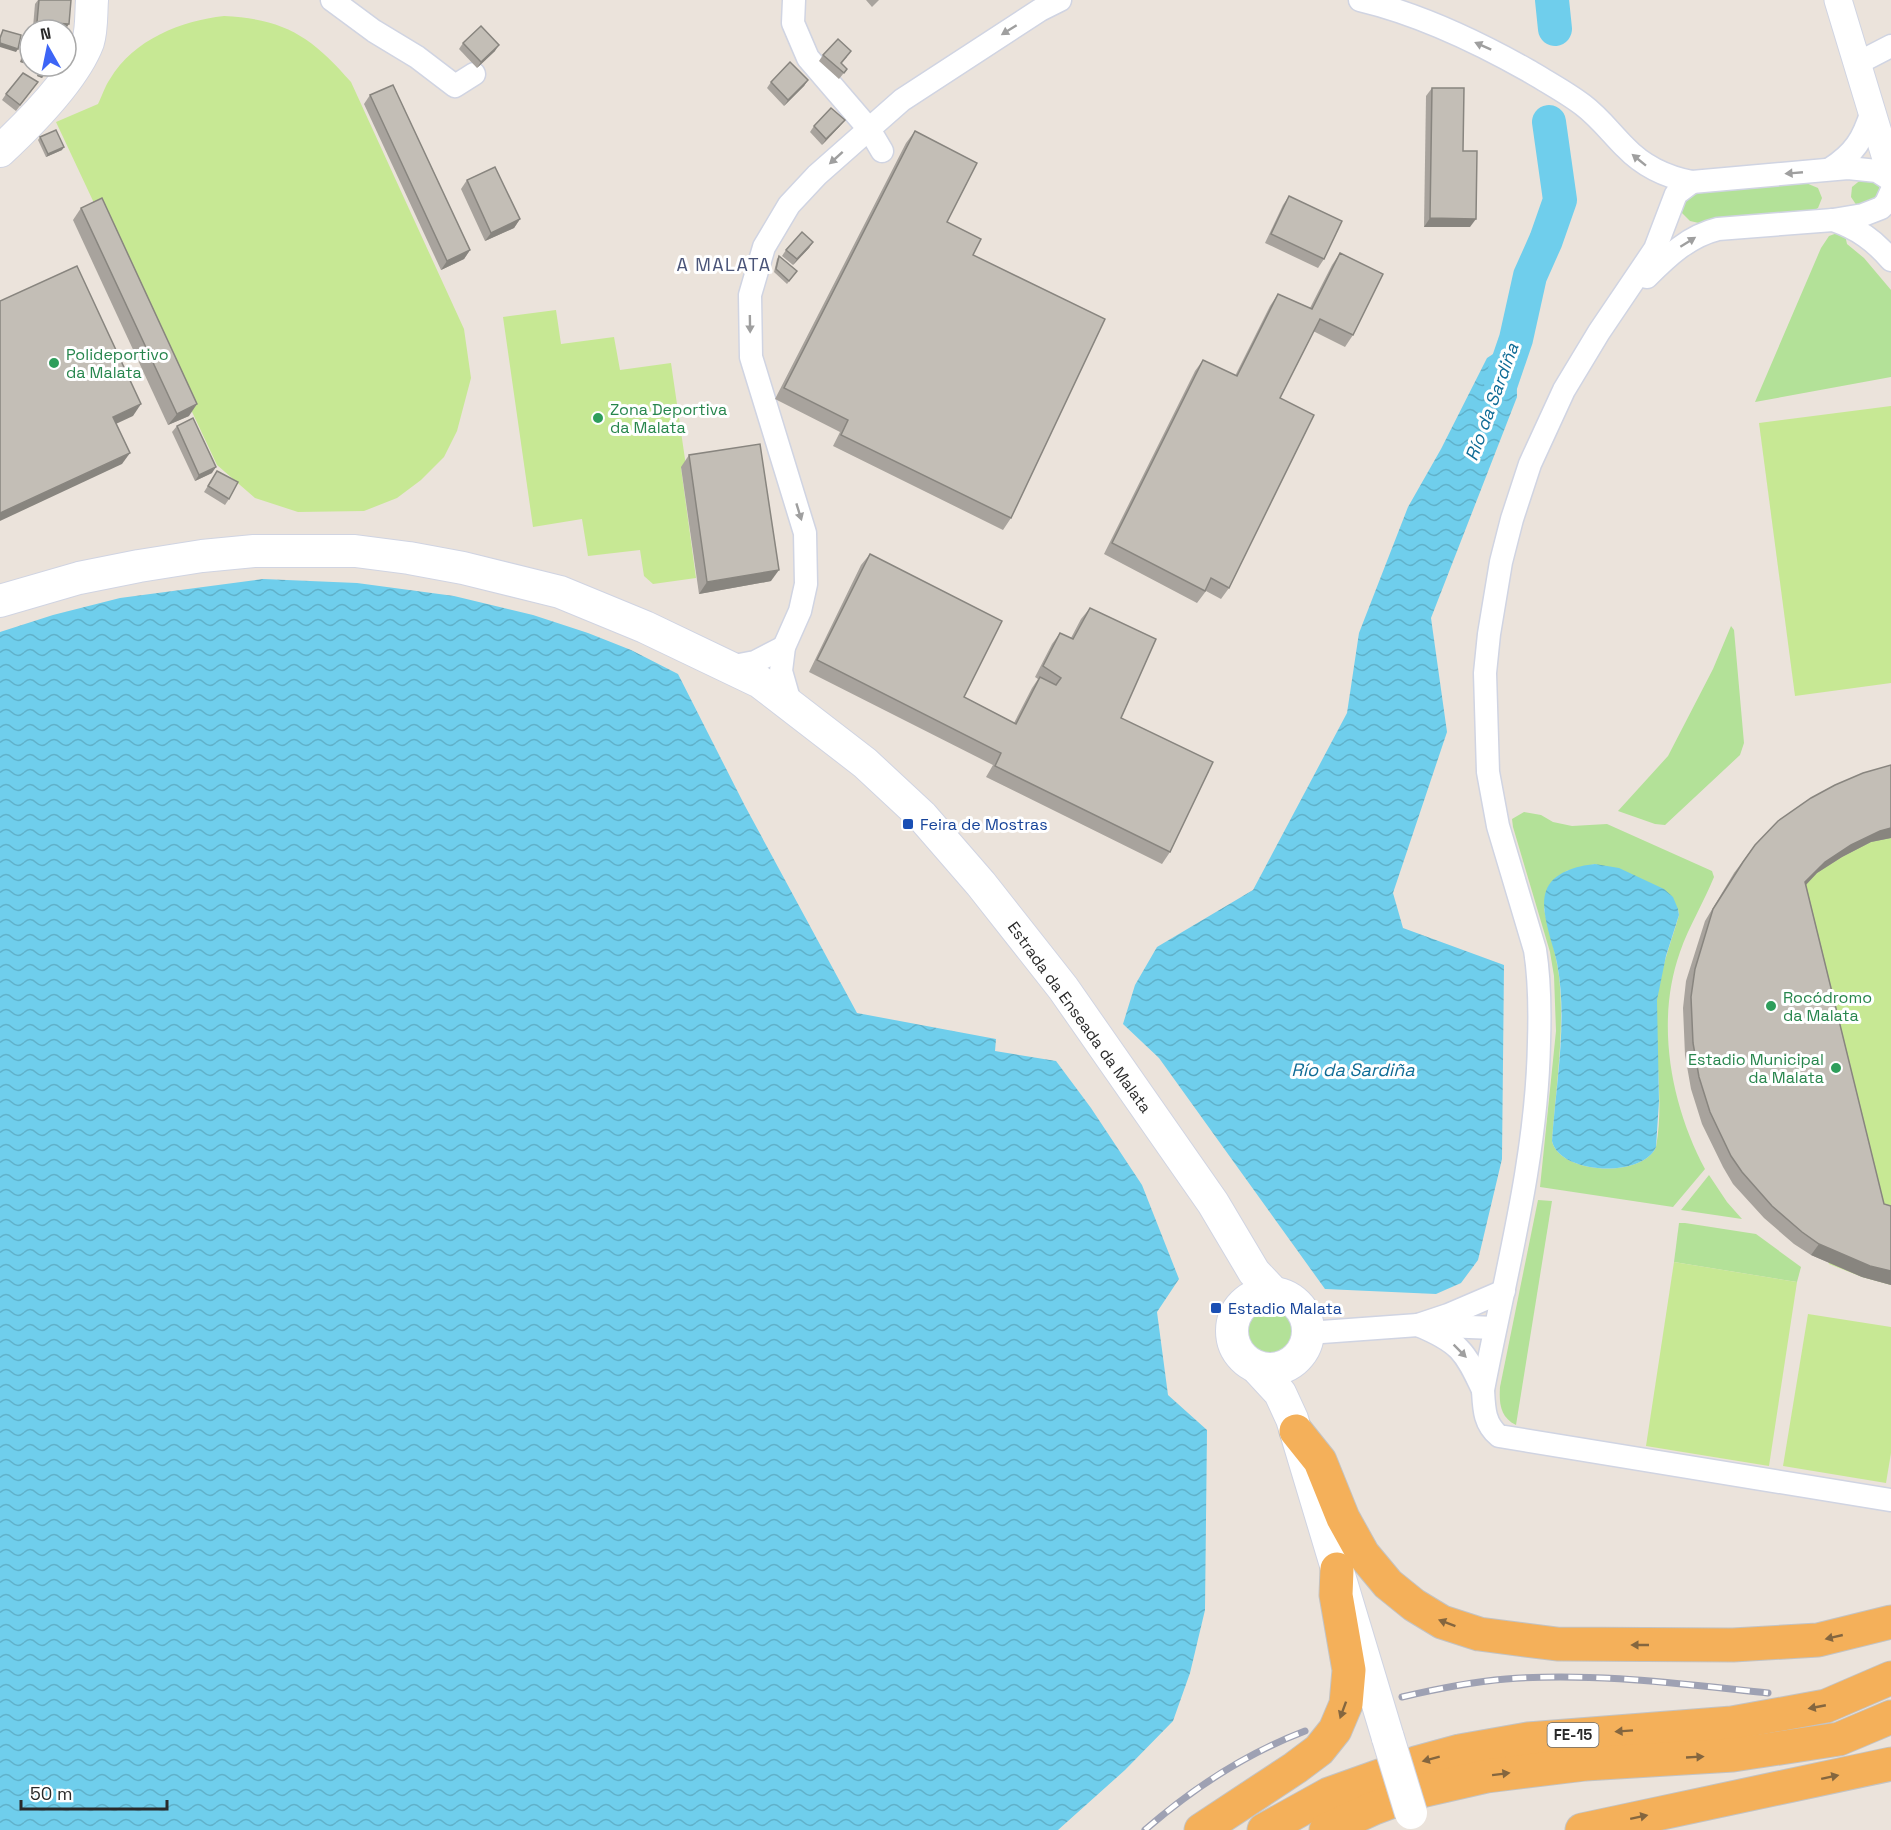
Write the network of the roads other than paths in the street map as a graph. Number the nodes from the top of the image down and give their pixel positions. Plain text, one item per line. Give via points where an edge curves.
1 (92, 0) edge
2 (332, 0) edge
3 (794, 0) edge
4 (1060, 0) edge
5 (1360, 0) edge
6 (1838, 0) edge
7 (1891, 46) edge
8 (1858, 63) junction
9 (474, 74) dead end
10 (1872, 111) junction
11 (869, 129) junction
12 (0, 151) edge
13 (882, 151) dead end
14 (1830, 169) junction
15 (1891, 175) edge
16 (1891, 180) edge
17 (1692, 182) junction
18 (1891, 192) edge
19 (1833, 220) junction
20 (1891, 260) edge
21 (1615, 310) junction
22 (0, 601) edge
23 (784, 647) junction
24 (729, 667) junction
25 (790, 706) junction
26 (1240, 1252) junction
27 (1504, 1291) junction
28 (1273, 1292) junction
29 (1237, 1311) junction
30 (1418, 1325) junction
31 (1495, 1328) junction
32 (1304, 1344) junction
33 (1257, 1367) junction
34 (1483, 1390) junction
35 (1294, 1425) junction
36 (1890, 1500) edge
37 (1337, 1569) junction
38 (1891, 1622) edge
39 (1891, 1678) edge
40 (1891, 1717) edge
41 (1891, 1764) edge
42 (1414, 1822) edge
43 (1201, 1830) edge
44 (1264, 1830) edge
45 (1326, 1830) edge
46 (1582, 1830) edge

1 - 12 main road via 89,40 77,66
2 - 9 street via 455,86
3 - 11 street via 793,24 808,58
4 -> 11 street via 902,100
17 -> 5 street via 1652,170 1625,148 1585,105 1492,51
6 - 8 street
7 - 8 street
8 - 10 street
10 - 14 street via 1855,149
10 - 15 street
11 - 13 street
11 -> 23 street via 789,205 764,247 750,295 751,357 805,533 806,584 800,611
14 - 16 street via 1877,171
14 -> 17 street
17 - 21 street via 1676,194 1654,249
18 - 19 street via 1886,203 1873,212
19 - 20 street via 1866,235
21 -> 19 street via 1676,250 1704,232
21 - 27 street via 1564,390 1538,445 1505,543 1489,634 1485,705 1490,791 1535,950 1540,989 1534,1124
22 - 24 main road, Estrada da Enseada da Malata via 79,578 202,556 254,551 355,551 463,568 560,592
23 - 24 street via 756,662
23 - 25 street via 781,671
24 - 25 main road, Estrada da Enseada da Malata via 760,682
25 - 26 main road, Estrada da Enseada da Malata via 865,763 922,816 981,884 1063,987 1213,1203
26 - 28 main road, Estrada da Enseada da Malata
26 - 29 main road, Estrada da Enseada da Malata via 1242,1277
27 - 30 street
27 - 31 street
28 - 29 main road via 1256,1295
28 - 32 main road via 1292,1300 1301,1309 1306,1321
29 - 33 main road via 1233,1321 1234,1343 1239,1353
30 - 31 street
30 - 32 street
30 -> 34 street via 1460,1348
31 - 34 street
32 - 33 main road via 1291,1363 1280,1368
32 - 35 main road via 1294,1378
33 - 35 main road via 1281,1393
34 - 36 street via 1487,1421 1499,1436
35 - 37 main road
38 -> 35 highway via 1818,1640 1733,1644 1567,1644 1479,1634 1442,1622 1388,1584 1363,1554 1343,1518 1320,1461
37 - 42 main road, bridge
37 -> 43 highway via 1336,1595 1349,1670 1346,1704 1335,1730 1319,1750 1295,1768
39 -> 44 highway, FE-15 via 1826,1706 1732,1723 1528,1739 1460,1751 1329,1794
45 -> 40 highway, FE-15 via 1417,1792 1487,1776 1585,1764 1733,1755 1839,1739
46 -> 41 highway

